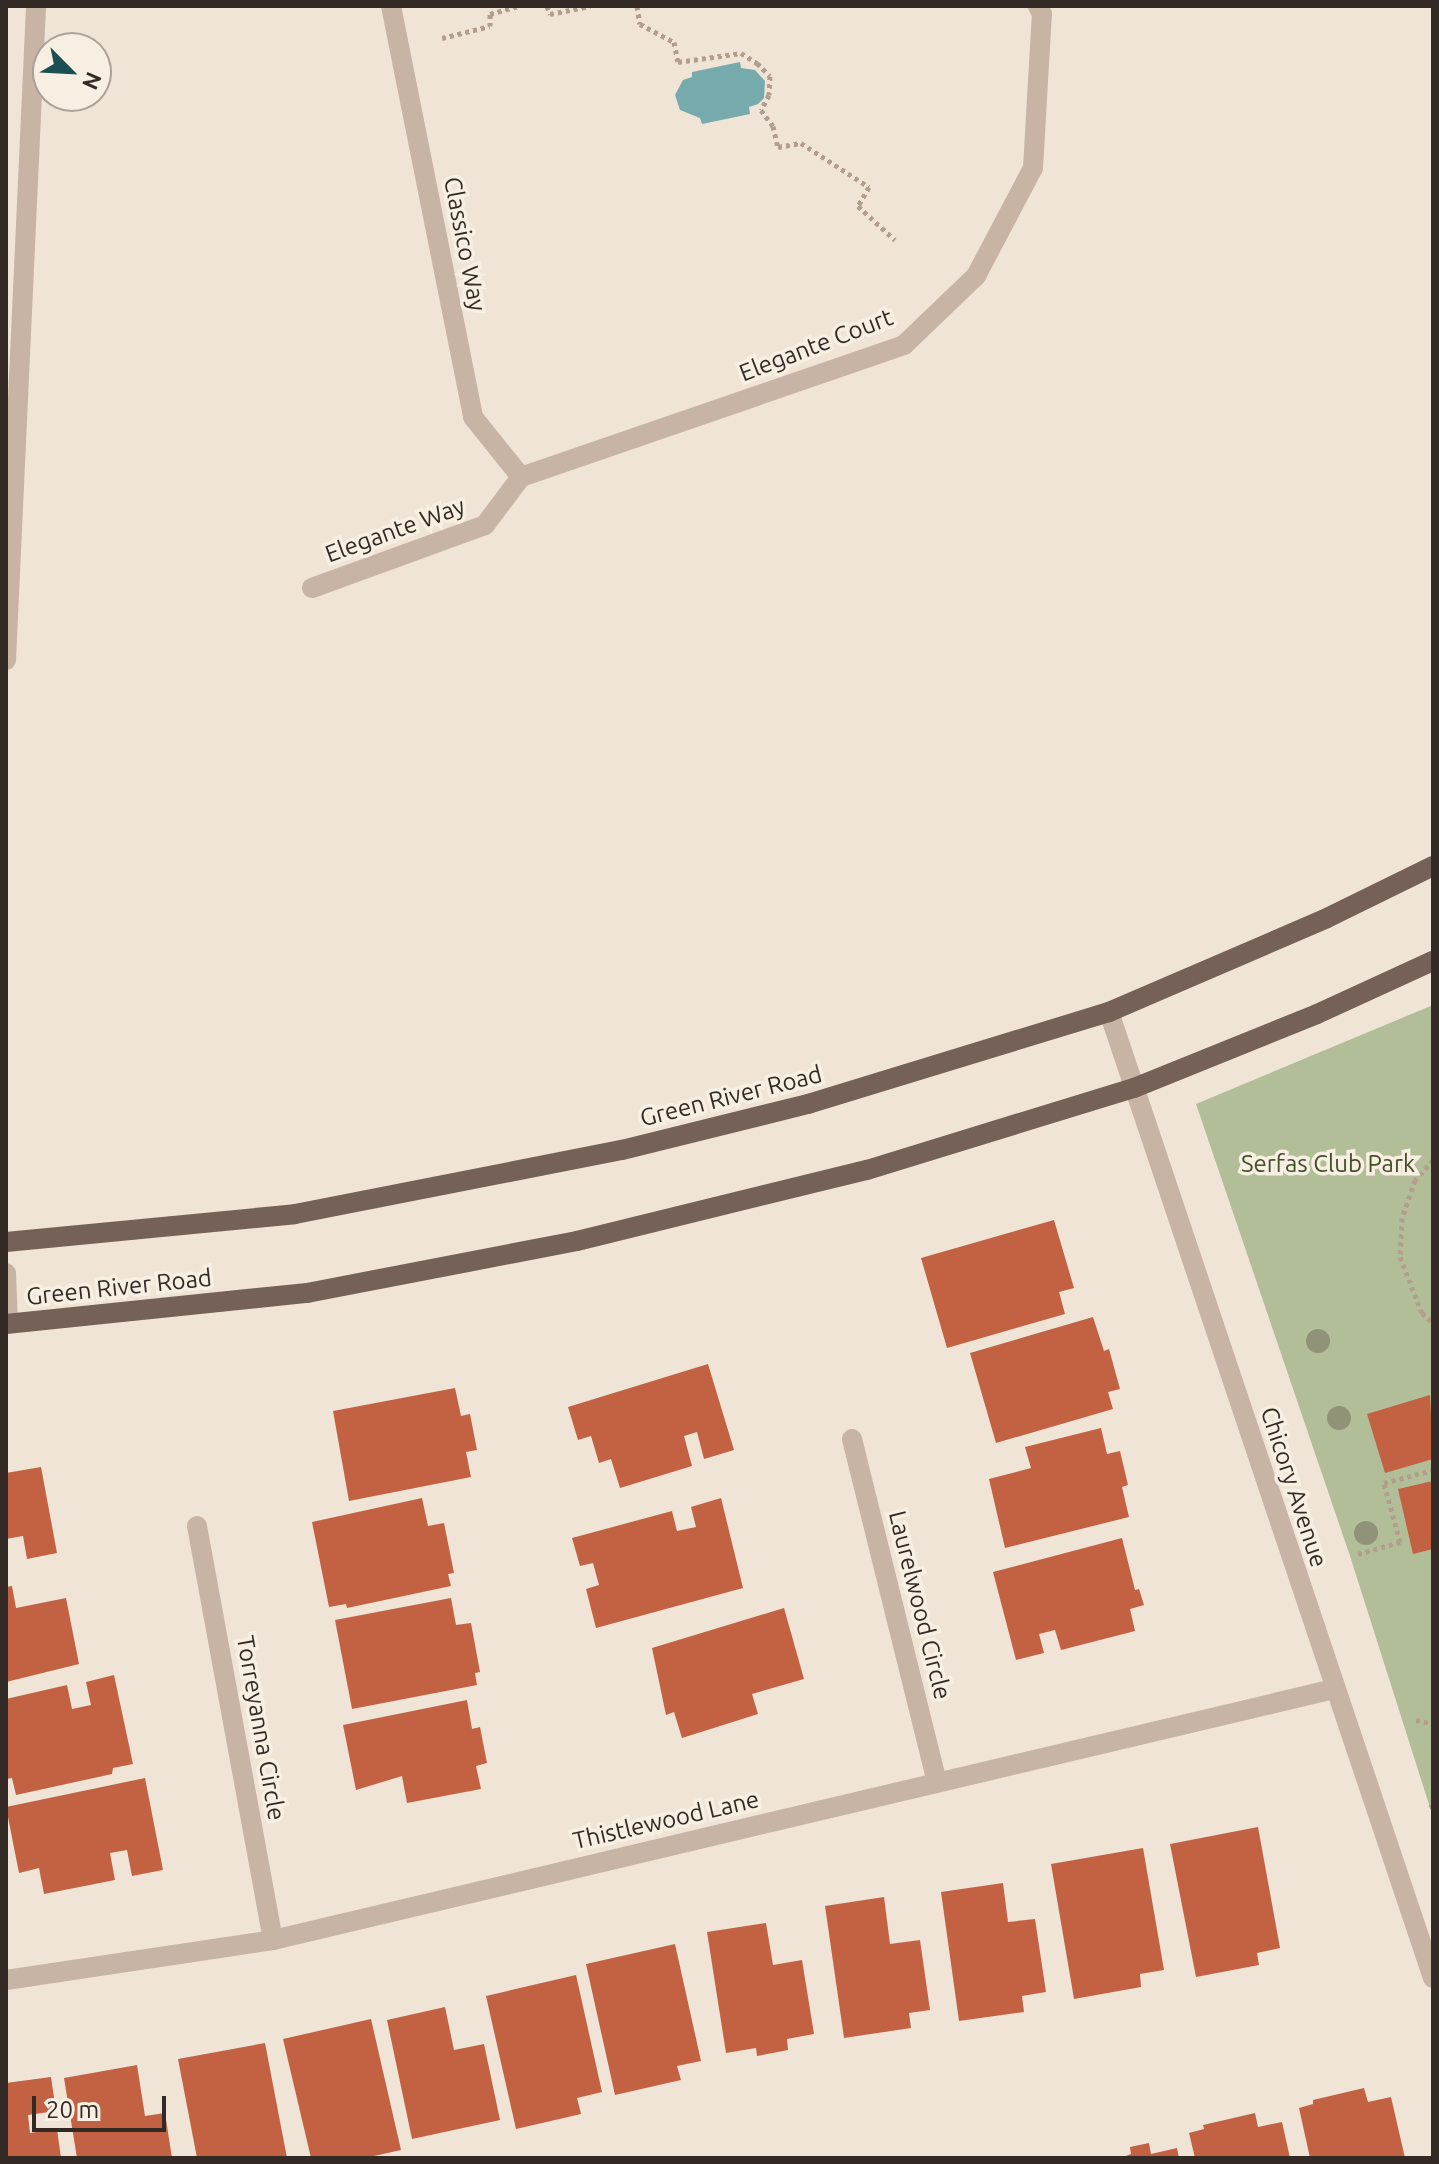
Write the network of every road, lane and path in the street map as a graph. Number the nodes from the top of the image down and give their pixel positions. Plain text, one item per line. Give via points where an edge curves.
1 (36, 6) edge
2 (391, 6) edge
3 (518, 6) edge
4 (547, 6) edge
5 (590, 6) edge
6 (637, 6) edge
7 (1038, 6) edge
8 (442, 38) dead end
9 (895, 240) dead end
10 (521, 477) junction
11 (312, 588) dead end
12 (6, 660) edge
13 (1433, 866) edge
14 (1433, 961) edge
15 (1109, 1012) junction
16 (1134, 1088) junction
17 (1433, 1160) edge
18 (6, 1242) edge
19 (6, 1273) edge
20 (1433, 1323) edge
21 (7, 1324) edge
22 (852, 1439) dead end
23 (1433, 1470) edge
24 (197, 1526) dead end
25 (1358, 1554) dead end
26 (1334, 1689) junction
27 (1416, 1720) dead end
28 (1433, 1724) edge
29 (937, 1783) junction
30 (273, 1940) junction
31 (1433, 1978) edge
32 (6, 1980) edge

1 - 12 street
2 - 10 street, Classico Way via 473,417
3 - 8 path via 490,14 490,26
4 - 5 path via 550,14
6 - 9 path via 640,24 674,42 678,62 741,53 757,63 770,76 761,110 773,126 778,147 801,143 869,187 858,206
7 - 10 street, Elegante Court via 1042,14 1033,168 976,276 904,345
10 - 11 street, Elegante Way via 485,525
13 - 15 main road, Green River Road
14 - 16 main road, Green River Road
15 - 16 street, Chicory Avenue
15 - 18 main road, Green River Road via 808,1104 622,1150 295,1214
16 - 21 main road, Green River Road via 867,1170 577,1241 307,1293
16 - 26 street, Chicory Avenue
17 - 20 path via 1415,1180 1402,1218 1400,1257 1422,1313
19 - 21 street
22 - 29 street, Laurelwood Circle
23 - 25 path via 1384,1483 1400,1542
24 - 30 street, Torreyanna Circle
26 - 29 street, Thistlewood Lane
26 - 31 street, Chicory Avenue
27 - 28 path
29 - 30 street, Thistlewood Lane
30 - 32 street, Thistlewood Lane

